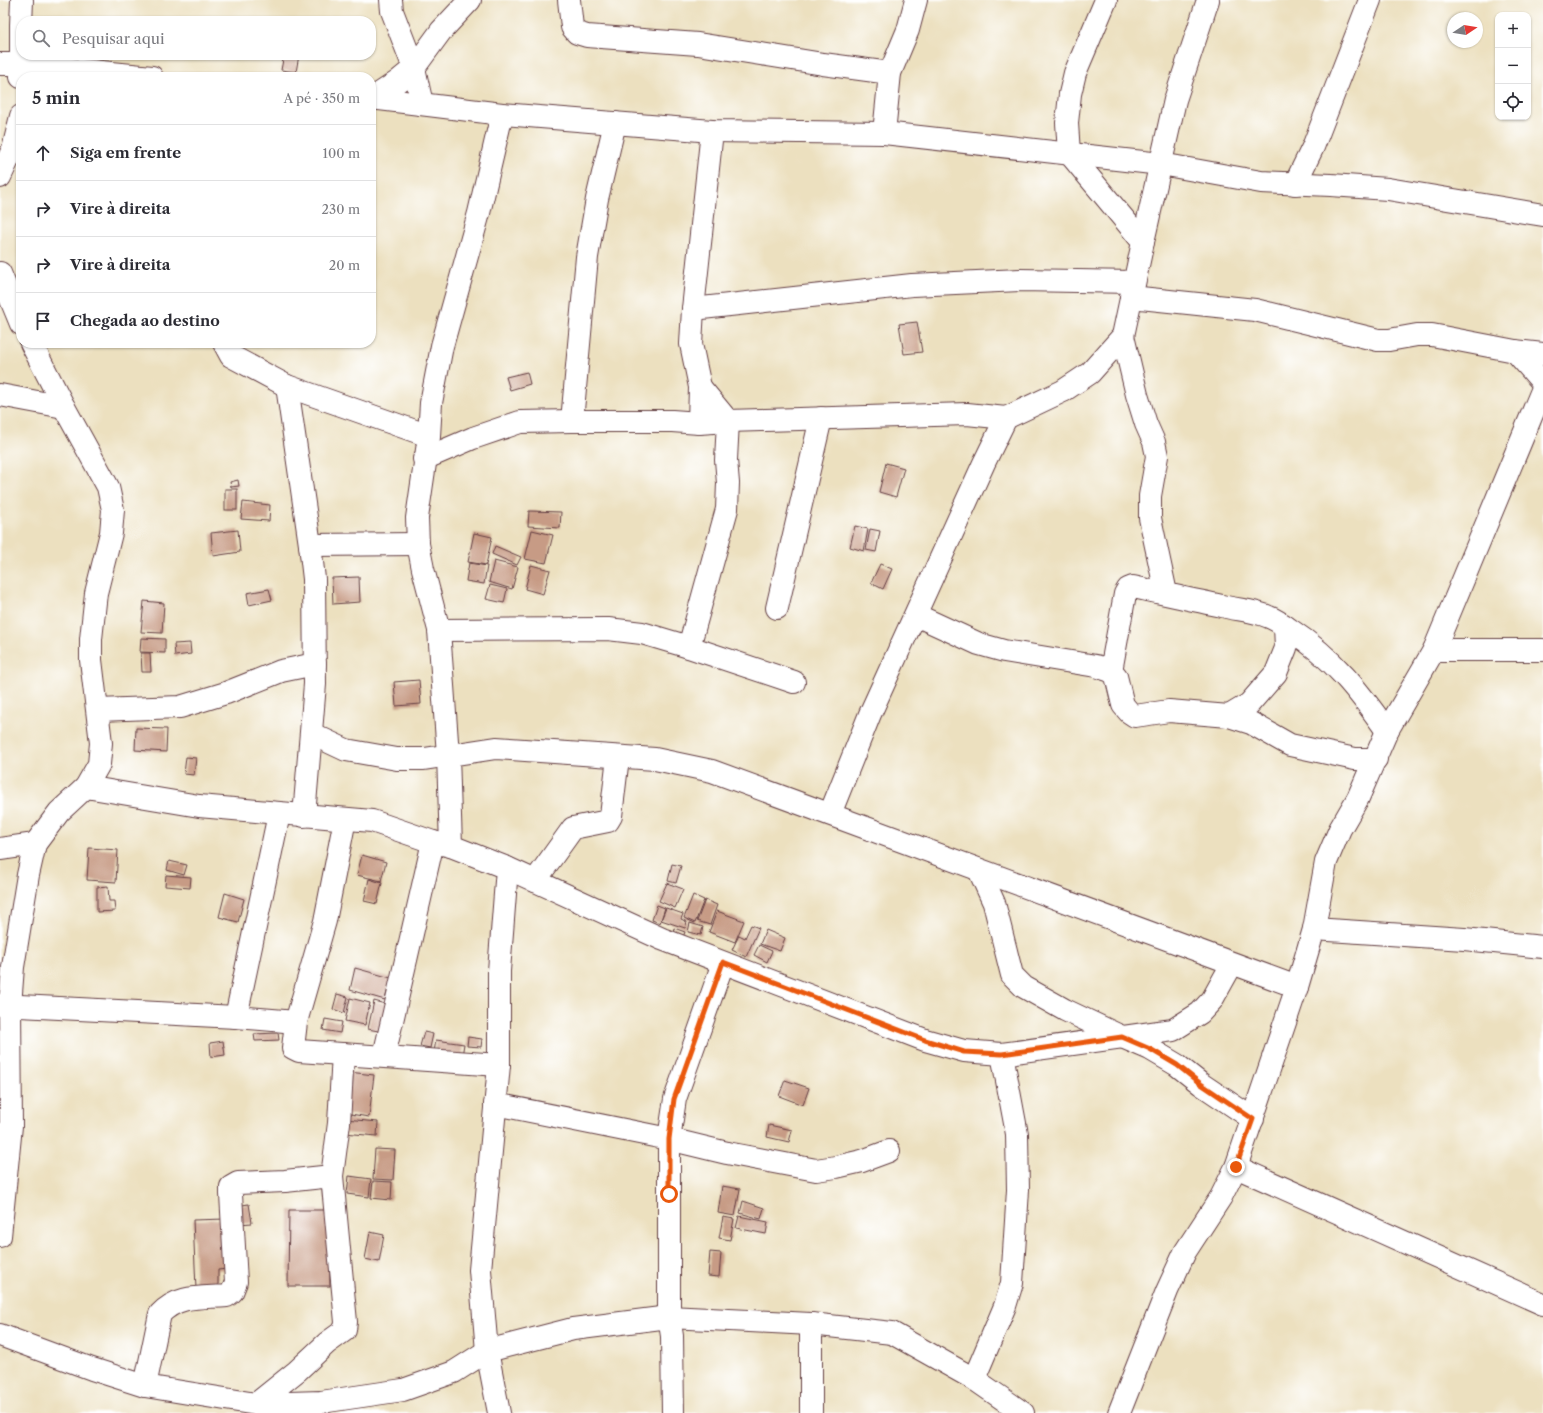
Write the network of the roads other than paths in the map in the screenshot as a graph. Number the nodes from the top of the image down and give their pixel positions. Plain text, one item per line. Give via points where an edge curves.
1 (22, 0) edge
2 (391, 0) edge
3 (470, 0) edge
4 (569, 0) edge
5 (916, 0) edge
6 (1106, 0) edge
7 (1208, 0) edge
8 (1370, 0) edge
9 (20, 16) edge
10 (16, 51) edge
11 (14, 68) edge
12 (414, 68) junction
13 (75, 72) edge
14 (890, 73) junction
15 (376, 95) edge
16 (376, 98) edge
17 (422, 104) junction
18 (502, 114) junction
19 (615, 123) junction
20 (712, 131) junction
21 (884, 133) junction
22 (16, 137) edge
23 (1070, 153) junction
24 (1161, 164) junction
25 (0, 177) edge
26 (1295, 184) junction
27 (1543, 215) edge
28 (1143, 242) junction
29 (0, 273) edge
30 (1133, 289) junction
31 (693, 309) junction
32 (16, 312) edge
33 (1123, 336) junction
34 (34, 348) edge
35 (227, 348) edge
36 (1515, 351) junction
37 (1543, 354) edge
38 (1543, 384) edge
39 (287, 386) junction
40 (700, 387) junction
41 (1543, 388) edge
42 (0, 395) edge
43 (64, 407) junction
44 (821, 418) junction
45 (1006, 418) junction
46 (728, 420) junction
47 (572, 421) junction
48 (700, 424) junction
49 (429, 436) junction
50 (424, 459) junction
51 (310, 544) junction
52 (418, 544) junction
53 (1166, 593) junction
54 (777, 608) dead end
55 (916, 615) junction
56 (1285, 626) junction
57 (438, 630) junction
58 (689, 647) junction
59 (1434, 650) junction
60 (1543, 650) edge
61 (315, 664) junction
62 (1111, 671) junction
63 (794, 682) dead end
64 (98, 710) junction
65 (1229, 716) junction
66 (1387, 731) junction
67 (312, 734) junction
68 (448, 755) junction
69 (618, 757) junction
70 (1376, 759) junction
71 (86, 787) junction
72 (279, 814) junction
73 (830, 814) junction
74 (304, 816) junction
75 (345, 819) junction
76 (35, 844) junction
77 (442, 844) junction
78 (0, 849) edge
79 (507, 868) junction
80 (979, 870) junction
81 (536, 881) junction
82 (1021, 886) junction
83 (994, 903) junction
84 (1314, 929) junction
85 (1543, 947) edge
86 (723, 962) junction
87 (1232, 964) junction
88 (1298, 987) junction
89 (5, 1006) edge
90 (236, 1017) junction
91 (296, 1022) junction
92 (1122, 1037) junction
93 (343, 1054) junction
94 (1002, 1054) junction
95 (384, 1056) junction
96 (499, 1065) junction
97 (495, 1104) junction
98 (1253, 1119) junction
99 (669, 1139) junction
100 (889, 1151) dead end
101 (1236, 1167) junction
102 (332, 1176) junction
103 (0, 1236) edge
104 (1543, 1304) edge
105 (669, 1317) junction
106 (811, 1324) junction
107 (0, 1335) edge
108 (487, 1351) junction
109 (974, 1379) junction
110 (145, 1386) junction
111 (256, 1404) junction
112 (499, 1413) edge
113 (673, 1413) edge
114 (812, 1413) edge
115 (1022, 1413) edge
116 (1119, 1413) edge

1 - 9 street
2 - 12 street via 392,12
3 - 12 street via 441,31
4 - 14 street via 572,27 577,33 587,36 698,44
5 - 14 street via 908,30
6 - 23 street via 1075,73 1070,94 1067,123
7 - 24 street via 1175,100
8 - 26 street via 1313,147
10 - 11 street
11 - 13 street
12 - 15 street
12 - 17 street
14 - 21 street
16 - 17 street
17 - 18 street
18 - 19 street
18 - 49 street via 442,346 431,403
19 - 20 street
19 - 47 street via 597,199 587,257
20 - 21 street
20 - 31 street
21 - 23 street
22 - 25 street
23 - 24 street
23 - 28 street
24 - 26 street via 1261,182
24 - 28 street
26 - 27 street via 1388,189
28 - 30 street
29 - 32 street
30 - 31 street via 1020,280 912,285
30 - 33 street
30 - 36 street via 1255,310 1378,340 1432,335
31 - 40 street via 691,344
33 - 45 street via 1090,374 1064,392
33 - 53 street via 1137,395 1157,456 1150,496 1150,518
34 - 43 street
35 - 39 street via 231,356
36 - 37 street
36 - 38 street
39 - 49 street
39 - 51 street
40 - 46 street
40 - 48 street
41 - 59 street
42 - 43 street
43 - 64 street via 108,487 113,510 111,533 96,593 91,638 91,660
44 - 45 street via 967,414
44 - 46 street
44 - 54 street
45 - 55 street
46 - 48 street
46 - 58 street via 727,509
47 - 48 street via 672,421
47 - 50 street via 520,422
49 - 50 street
50 - 52 street via 417,518
51 - 52 street
51 - 61 street via 314,579
52 - 57 street
53 - 56 street via 1253,612 1270,617
53 - 62 street via 1132,587 1128,589
55 - 62 street via 980,644 1004,651 1096,666
55 - 73 street via 870,714
56 - 65 street via 1286,648 1276,673 1249,704
56 - 66 street via 1324,656 1353,684
57 - 58 street via 608,630 642,633
57 - 68 street
58 - 63 street
59 - 60 street
59 - 66 street
61 - 64 street via 281,671 226,693 180,707
61 - 67 street
62 - 65 street via 1116,676 1123,705 1135,716 1169,711
64 - 71 street via 101,742 99,764
65 - 70 street via 1251,722 1290,744 1355,759
66 - 70 street
67 - 68 street via 346,750 398,759 424,759
67 - 74 street
68 - 69 street via 496,748
68 - 77 street
69 - 73 street via 655,759 712,771
69 - 81 street via 611,816 608,821 573,828
70 - 84 street via 1326,862
71 - 72 street via 199,806
71 - 76 street via 59,812
72 - 74 street
72 - 90 street
73 - 80 street
74 - 75 street
75 - 77 street via 372,821
75 - 91 street via 325,921
76 - 78 street
76 - 89 street
77 - 79 street
77 - 95 street
79 - 81 street
79 - 96 street via 499,971
80 - 82 street
80 - 83 street
81 - 86 street via 662,939
82 - 83 street
82 - 87 street
83 - 92 street via 1012,975 1024,987
84 - 85 street
84 - 88 street
86 - 94 street via 925,1040 964,1052
86 - 99 street via 674,1099
87 - 88 street
87 - 92 street via 1212,1000 1200,1013 1182,1025 1173,1030
88 - 98 street
89 - 90 street
89 - 103 street via 11,1126
90 - 91 street
91 - 93 street via 293,1046 295,1050
92 - 94 street
92 - 98 street via 1157,1053
93 - 95 street
93 - 102 street via 339,1123
94 - 109 street via 1017,1134 1018,1190 1012,1283
95 - 96 street
96 - 97 street
97 - 99 street
97 - 108 street via 480,1270
98 - 101 street
99 - 100 street via 816,1170 862,1161
99 - 105 street
101 - 104 street
101 - 116 street via 1221,1197 1185,1252
102 - 110 street via 238,1183 232,1187 236,1282 232,1292 227,1296 182,1299 160,1314
102 - 111 street via 345,1330
105 - 106 street
105 - 108 street via 573,1328
105 - 113 street via 672,1336
106 - 109 street via 892,1333
106 - 114 street
107 - 110 street via 92,1370
108 - 111 street via 454,1372 403,1390 321,1402
108 - 112 street
109 - 115 street
110 - 111 street

